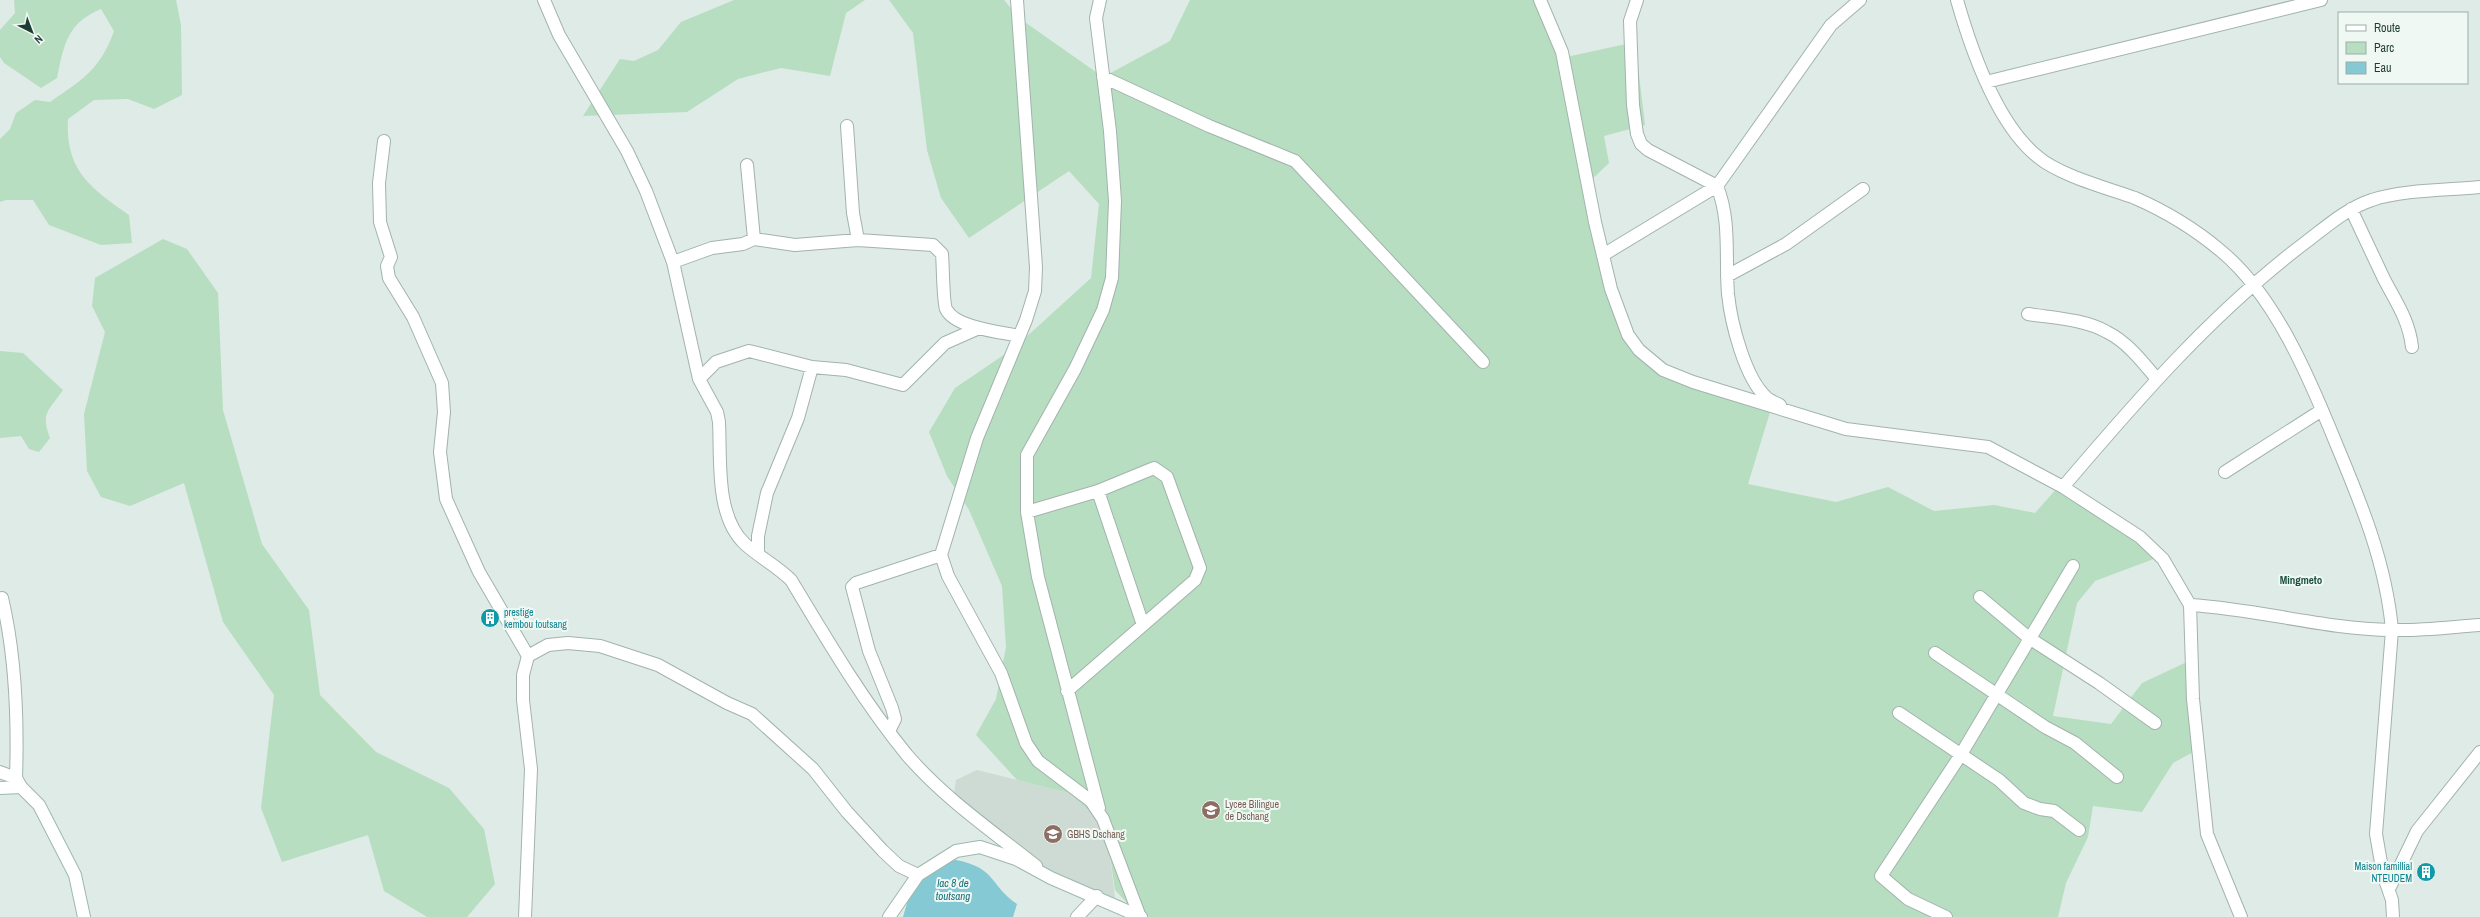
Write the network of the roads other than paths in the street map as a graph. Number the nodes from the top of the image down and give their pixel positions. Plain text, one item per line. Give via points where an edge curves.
1 (544, 0) edge
2 (1017, 0) edge
3 (1100, 0) edge
4 (1540, 0) edge
5 (1637, 0) edge
6 (1860, 0) edge
7 (1958, 0) edge
8 (2321, 0) edge
9 (1103, 77) junction
10 (1986, 82) junction
11 (848, 126) dead end
12 (384, 141) dead end
13 (747, 165) dead end
14 (1717, 186) junction
15 (2480, 187) edge
16 (1863, 189) dead end
17 (2351, 209) junction
18 (754, 239) junction
19 (858, 240) junction
20 (1603, 255) junction
21 (673, 262) junction
22 (1727, 276) junction
23 (2253, 286) junction
24 (2028, 314) dead end
25 (979, 328) junction
26 (1020, 336) junction
27 (2412, 347) dead end
28 (1483, 362) dead end
29 (812, 367) junction
30 (2156, 378) junction
31 (699, 379) junction
32 (2322, 410) junction
33 (1792, 412) junction
34 (2225, 472) dead end
35 (2063, 487) junction
36 (1098, 492) junction
37 (1027, 512) junction
38 (758, 553) junction
39 (941, 555) junction
40 (2073, 566) dead end
41 (1980, 597) dead end
42 (2, 598) dead end
43 (2190, 605) junction
44 (1144, 625) junction
45 (2480, 625) edge
46 (2392, 630) junction
47 (2029, 638) junction
48 (1935, 653) dead end
49 (528, 656) junction
50 (1067, 691) junction
51 (1996, 696) junction
52 (1899, 713) dead end
53 (2155, 723) dead end
54 (889, 731) junction
55 (2480, 752) edge
56 (1960, 756) junction
57 (0, 772) edge
58 (2117, 777) dead end
59 (19, 782) junction
60 (0, 788) edge
61 (1103, 818) junction
62 (2079, 830) dead end
63 (918, 875) junction
64 (1052, 878) junction
65 (2389, 889) junction
66 (1096, 896) junction
67 (84, 917) edge
68 (525, 917) edge
69 (889, 917) edge
70 (1077, 917) edge
71 (1140, 917) edge
72 (1946, 917) edge
73 (2241, 917) edge
74 (2393, 917) edge

1 - 21 street via 559,35 627,151 646,190
2 - 26 street via 1036,267 1036,291
3 - 9 street via 1096,18
4 - 20 street via 1562,52
5 - 14 street via 1630,21 1636,134 1648,150
6 - 14 street via 1831,25
7 - 10 street via 1966,32
8 - 10 street
9 - 28 street via 1295,162
9 - 37 street via 1115,201 1112,278 1103,310 1075,369 1027,455
10 - 23 street via 2022,142 2039,159 2172,216 2220,250 2240,268
11 - 19 street via 853,213
12 - 49 street via 379,183 380,222 391,257 387,266 389,278 413,317 442,383 444,412 440,452 446,499 479,572
13 - 18 street
14 - 20 street
14 - 22 street via 1727,224
15 - 17 street via 2391,196 2372,200
16 - 22 street via 1786,244
17 - 23 street via 2287,256
17 - 27 street via 2402,308
18 - 19 street via 795,246
18 - 21 street via 743,244 712,248
19 - 25 street via 933,245 942,254 945,309 954,318
20 - 33 street via 1610,289 1628,335 1639,350 1663,370 1693,382
21 - 31 street
22 - 33 street via 1728,296 1751,377 1767,398
23 - 30 street via 2213,320
23 - 32 street via 2272,314
24 - 30 street via 2107,331 2133,351
25 - 26 street
25 - 29 street via 944,343 903,385 846,370
26 - 39 street via 976,438
29 - 31 street via 749,352 716,362
29 - 38 street via 798,418 767,493 758,536
30 - 35 street
31 - 38 street via 719,422 722,487 728,519 734,532
32 - 34 street
32 - 46 street via 2370,524 2389,599
33 - 35 street via 1846,429 1988,447
35 - 43 street via 2140,537 2163,559
36 - 37 street
36 - 44 street
36 - 44 street via 1154,468 1162,472 1167,477 1200,568 1195,580
37 - 50 street via 1038,577
38 - 54 street via 791,580 854,683
39 - 54 street via 856,583 852,587 869,651 895,719
39 - 61 street via 948,576 1001,673 1026,743 1038,761 1055,776 1076,787
40 - 47 street
41 - 47 street
42 - 59 street via 12,644
43 - 46 street via 2236,608 2294,619
43 - 73 street via 2193,699 2207,834
44 - 50 street
45 - 46 street
46 - 65 street via 2376,834
47 - 51 street
47 - 53 street
48 - 51 street
49 - 63 street via 548,645 568,643 600,646 658,665 752,714 813,769 847,812 883,851 899,866
49 - 68 street via 523,675 531,769
50 - 61 street
51 - 56 street
51 - 58 street via 2076,743
52 - 56 street
54 - 64 street via 944,792
55 - 65 street via 2417,831
56 - 62 street via 1999,780 2024,802 2040,809 2054,811
56 - 72 street via 1881,876 1908,899
57 - 59 street
59 - 60 street
59 - 67 street via 39,805 75,874
61 - 71 street
63 - 64 street via 956,851 980,847 1016,859
63 - 69 street
64 - 66 street
65 - 74 street
66 - 70 street
66 - 71 street

